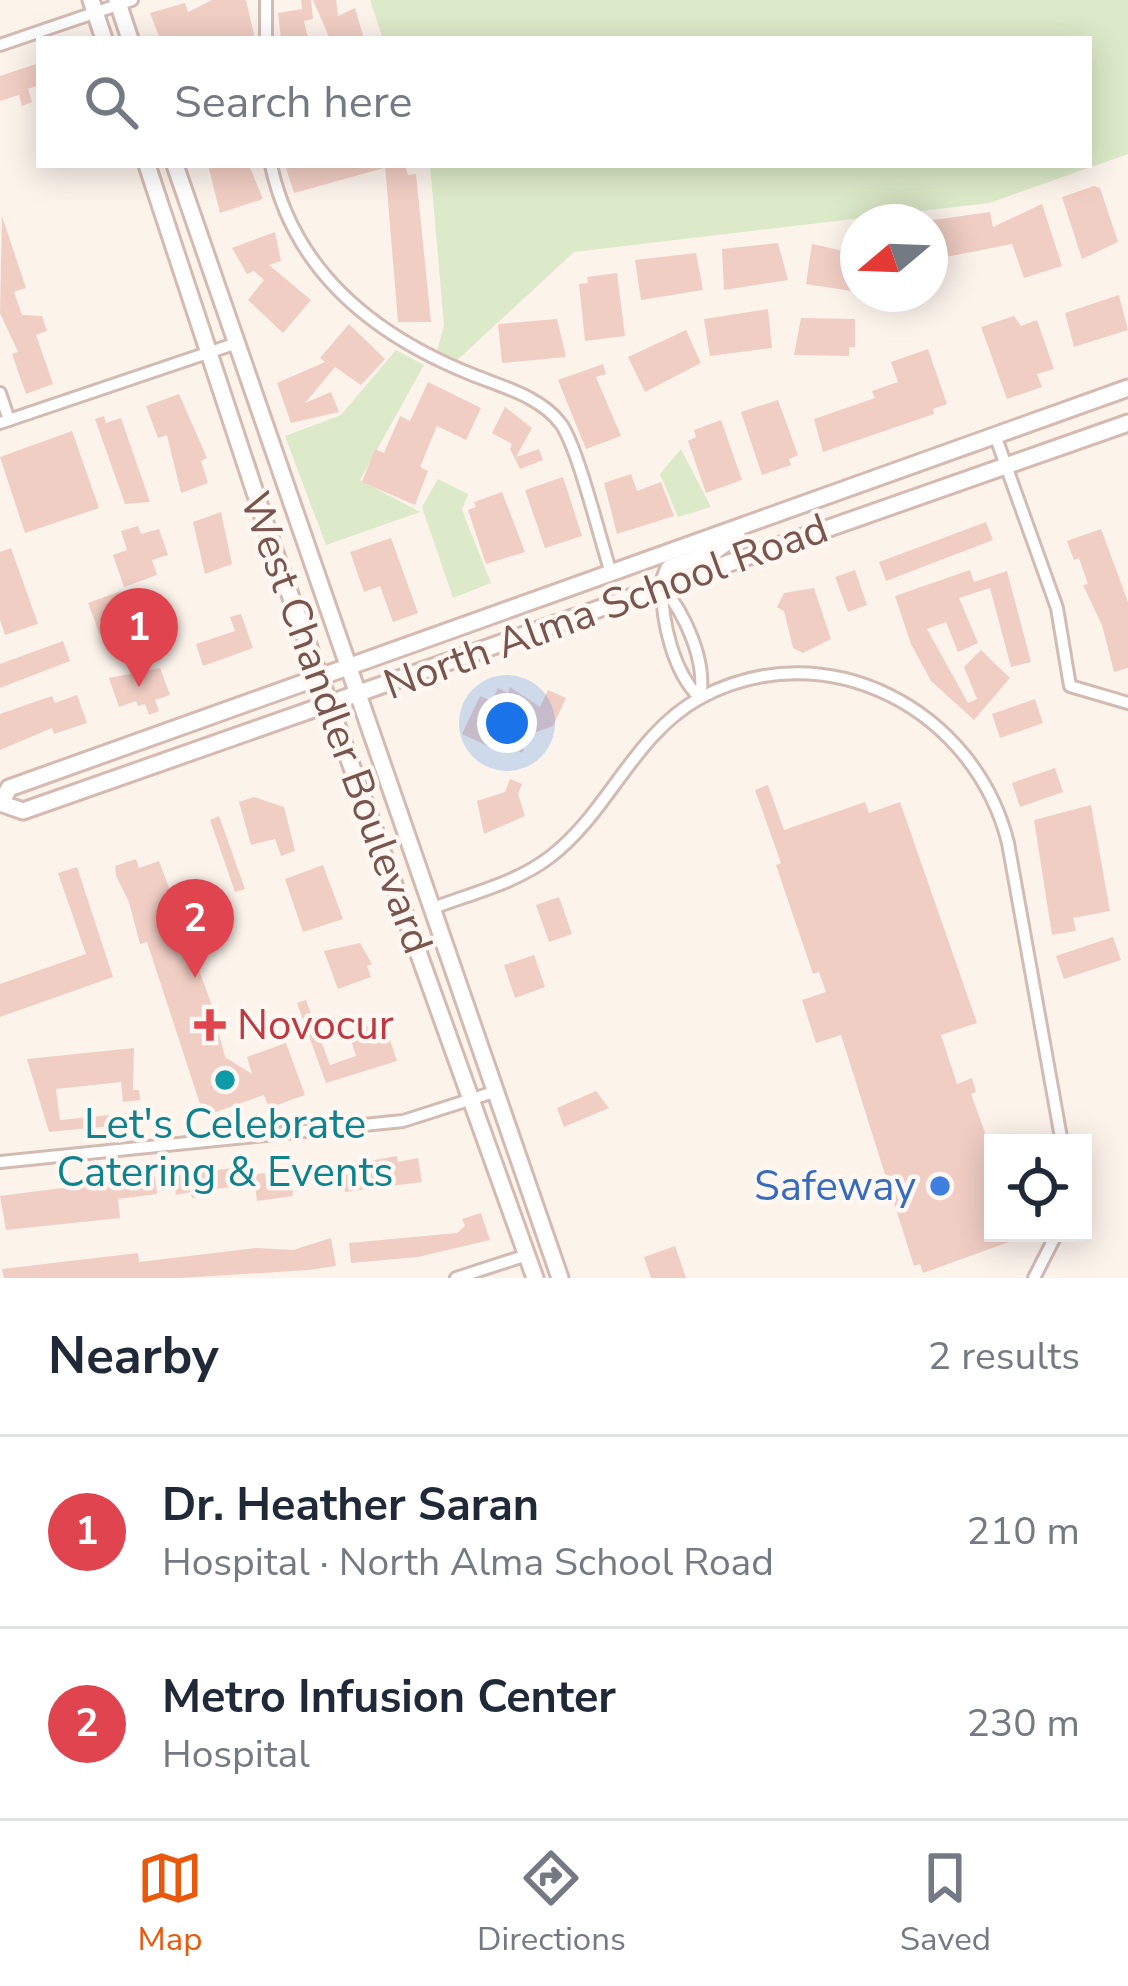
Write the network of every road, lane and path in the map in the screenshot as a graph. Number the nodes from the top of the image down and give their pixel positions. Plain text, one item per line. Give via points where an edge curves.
1 (266, 0) edge
2 (122, 1) edge
3 (93, 6) edge
4 (103, 36) edge
5 (129, 36) edge
6 (266, 36) edge
7 (0, 45) edge
8 (148, 168) edge
9 (176, 168) edge
10 (272, 168) edge
11 (237, 343) junction
12 (209, 352) junction
13 (1128, 388) edge
14 (0, 392) edge
15 (4, 421) edge
16 (1128, 423) edge
17 (995, 435) junction
18 (1006, 466) junction
19 (754, 523) junction
20 (611, 573) junction
21 (662, 586) junction
22 (351, 665) junction
23 (319, 676) junction
24 (361, 695) junction
25 (700, 698) junction
26 (1128, 703) edge
27 (329, 705) junction
28 (1, 803) edge
29 (434, 908) junction
30 (494, 1091) junction
31 (472, 1099) junction
32 (1060, 1134) edge
33 (0, 1162) edge
34 (1052, 1242) edge
35 (527, 1255) junction
36 (456, 1278) edge
37 (535, 1278) edge
38 (560, 1278) edge
39 (1034, 1278) edge

1 - 6 street
2 - 3 street
2 - 5 main road
3 - 4 main road
3 - 7 street
8 - 12 main road, West Chandler Boulevard
9 - 11 main road, West Chandler Boulevard
10 - 20 street via 293,232 342,295 400,343 546,409 562,425
11 - 12 street
11 - 22 main road, West Chandler Boulevard
12 - 15 street
12 - 23 main road, West Chandler Boulevard
13 - 17 main road, North Alma School Road
14 - 15 street
16 - 18 main road, North Alma School Road
17 - 18 street
17 - 19 main road, North Alma School Road
18 - 21 main road, North Alma School Road
18 - 26 street via 1058,608 1070,686
19 - 20 main road, North Alma School Road
19 - 21 main road via 670,568
20 - 22 main road, North Alma School Road
21 - 24 main road, North Alma School Road
21 - 25 street via 662,614 687,685
22 - 23 main road, North Alma School Road
22 - 24 main road, West Chandler Boulevard
23 - 27 main road, West Chandler Boulevard
23 - 28 main road, North Alma School Road via 9,788
24 - 27 main road, North Alma School Road
24 - 29 main road, West Chandler Boulevard
25 - 29 street via 630,759 553,855
25 - 32 street via 768,676 840,678 904,700 966,752 994,798 1008,843
27 - 28 main road, North Alma School Road via 23,811
27 - 31 main road, West Chandler Boulevard
29 - 30 main road, West Chandler Boulevard
30 - 31 street
30 - 38 main road, West Chandler Boulevard
31 - 33 street via 403,1121
31 - 35 main road, West Chandler Boulevard
34 - 39 street
35 - 36 street
35 - 37 main road, West Chandler Boulevard

